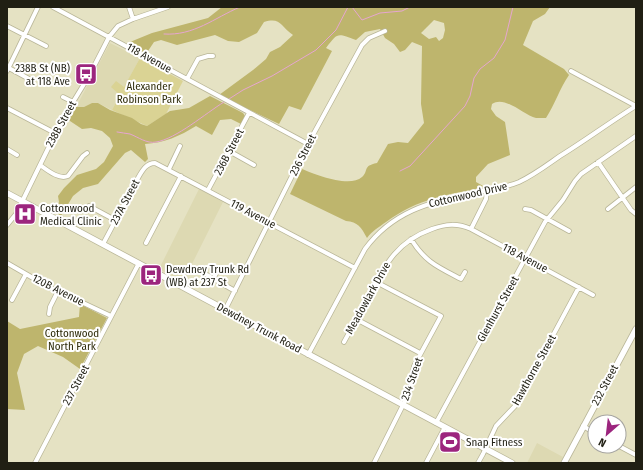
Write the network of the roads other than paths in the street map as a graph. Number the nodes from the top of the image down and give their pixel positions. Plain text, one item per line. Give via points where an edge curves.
1 (38, 7) edge
2 (53, 7) edge
3 (129, 7) edge
4 (168, 7) edge
5 (133, 19) junction
6 (7, 26) edge
7 (385, 31) dead end
8 (24, 35) junction
9 (109, 37) junction
10 (46, 46) dead end
11 (214, 56) dead end
12 (7, 69) edge
13 (571, 71) dead end
14 (187, 79) junction
15 (31, 80) dead end
16 (63, 97) dead end
17 (73, 102) junction
18 (636, 106) edge
19 (7, 108) edge
20 (249, 113) junction
21 (55, 133) junction
22 (636, 136) edge
23 (308, 144) junction
24 (180, 146) dead end
25 (7, 149) edge
26 (229, 151) junction
27 (87, 153) dead end
28 (18, 155) dead end
29 (598, 162) junction
30 (151, 163) joint
31 (40, 165) junction
32 (254, 165) dead end
33 (169, 169) junction
34 (181, 176) junction
35 (636, 187) edge
36 (208, 190) junction
37 (487, 191) junction
38 (7, 193) edge
39 (623, 198) junction
40 (22, 201) junction
41 (89, 206) dead end
42 (525, 209) dead end
43 (608, 209) dead end
44 (16, 213) junction
45 (636, 214) edge
46 (548, 219) junction
47 (115, 220) junction
48 (7, 221) edge
49 (269, 223) junction
50 (455, 224) joint
51 (7, 225) edge
52 (471, 229) junction
53 (569, 231) dead end
54 (411, 239) junction
55 (146, 243) dead end
56 (103, 244) junction
57 (525, 258) junction
58 (7, 263) edge
59 (139, 263) junction
60 (219, 268) dead end
61 (355, 268) junction
62 (465, 272) dead end
63 (26, 274) junction
64 (207, 275) dead end
65 (213, 279) junction
66 (376, 282) junction
67 (579, 287) junction
68 (58, 291) junction
69 (235, 291) junction
70 (593, 295) dead end
71 (12, 300) dead end
72 (225, 310) junction
73 (49, 314) dead end
74 (111, 316) junction
75 (356, 319) junction
76 (636, 329) edge
77 (344, 342) dead end
78 (420, 353) junction
79 (308, 355) junction
80 (403, 405) junction
81 (436, 423) junction
82 (583, 426) junction
83 (445, 427) junction
84 (587, 428) edge
85 (485, 449) junction
86 (627, 450) edge
87 (636, 455) edge
88 (35, 463) edge
89 (374, 463) edge
90 (426, 463) edge
91 (478, 463) edge
92 (512, 463) edge
93 (564, 463) edge

1 - 8 street
2 - 9 street, 118 Avenue
3 - 5 street
4 - 5 street, 238B Street
5 - 9 street, 238B Street via 117,27
6 - 8 street
7 - 23 street, 236 Street via 369,38 362,45
8 - 10 street
8 - 12 street
9 - 14 street, 118 Avenue
9 - 17 street, 238B Street
11 - 14 street via 198,59
12 - 15 street
13 - 18 street
14 - 20 street, 118 Avenue
16 - 17 street
17 - 21 street, 238B Street
18 - 37 street, Cottonwood Drive via 536,172 514,184
19 - 21 street
20 - 23 street, 118 Avenue
20 - 26 street, 236B Street
21 - 31 street, 238B Street
22 - 29 street, Glenhurst Street
23 - 49 street, 236 Street
24 - 33 street
25 - 28 street
26 - 32 street
26 - 36 street, 236B Street
27 - 31 street via 65,178
29 - 39 street
29 - 46 street, Glenhurst Street via 577,179
30 - 33 street, 119 Avenue
30 - 47 street, 237A Street via 144,168
31 - 40 street, 238B Street
33 - 34 street, 119 Avenue
34 - 36 street, 119 Avenue
34 - 55 street
35 - 39 street
36 - 49 street, 119 Avenue
37 - 52 street via 486,199
37 - 61 street, Cottonwood Drive via 434,202 399,217 372,240
38 - 40 main road, Dewdney Trunk Road
39 - 43 street
39 - 45 street
40 - 44 street, 238B Street
40 - 56 main road, Dewdney Trunk Road
41 - 47 street
42 - 46 street
44 - 48 street, 238B Street
44 - 51 street, 238B Street
46 - 53 street
46 - 57 street, Glenhurst Street
47 - 56 street, 237A Street
49 - 61 street, 119 Avenue
49 - 69 street, 236 Street
50 - 52 street, 118 Avenue
50 - 54 street, Meadowlark Drive via 438,226
52 - 57 street, 118 Avenue
54 - 62 street via 423,256 435,266 461,279
54 - 66 street, Meadowlark Drive via 393,254
56 - 59 main road, Dewdney Trunk Road
57 - 67 street, 118 Avenue
57 - 81 street, Glenhurst Street
58 - 63 street, 120B Avenue
59 - 72 main road, Dewdney Trunk Road
59 - 74 street, 237 Street
60 - 65 street
61 - 79 street, Cottonwood Drive
63 - 68 street, 120B Avenue
63 - 71 street
64 - 65 street
65 - 69 street
66 - 75 street, Meadowlark Drive
66 - 78 street, 234 Street via 441,316
67 - 70 street, 118 Avenue
67 - 85 street, Hawthorne Street via 515,406 496,426
68 - 73 street
68 - 74 street, 120B Avenue
69 - 72 street, 236 Street
72 - 79 main road, Dewdney Trunk Road
74 - 88 street, 237 Street
75 - 77 street, Meadowlark Drive
75 - 78 street
76 - 82 main road, 232 Street
78 - 80 street, 234 Street
79 - 80 main road, Dewdney Trunk Road
80 - 81 main road, Dewdney Trunk Road
80 - 89 street, 234 Street
81 - 83 main road, Dewdney Trunk Road
82 - 84 street
82 - 93 main road, 232 Street
83 - 85 main road, Dewdney Trunk Road
83 - 90 street
85 - 91 street, Hawthorne Street
85 - 92 main road, Dewdney Trunk Road
86 - 87 street

